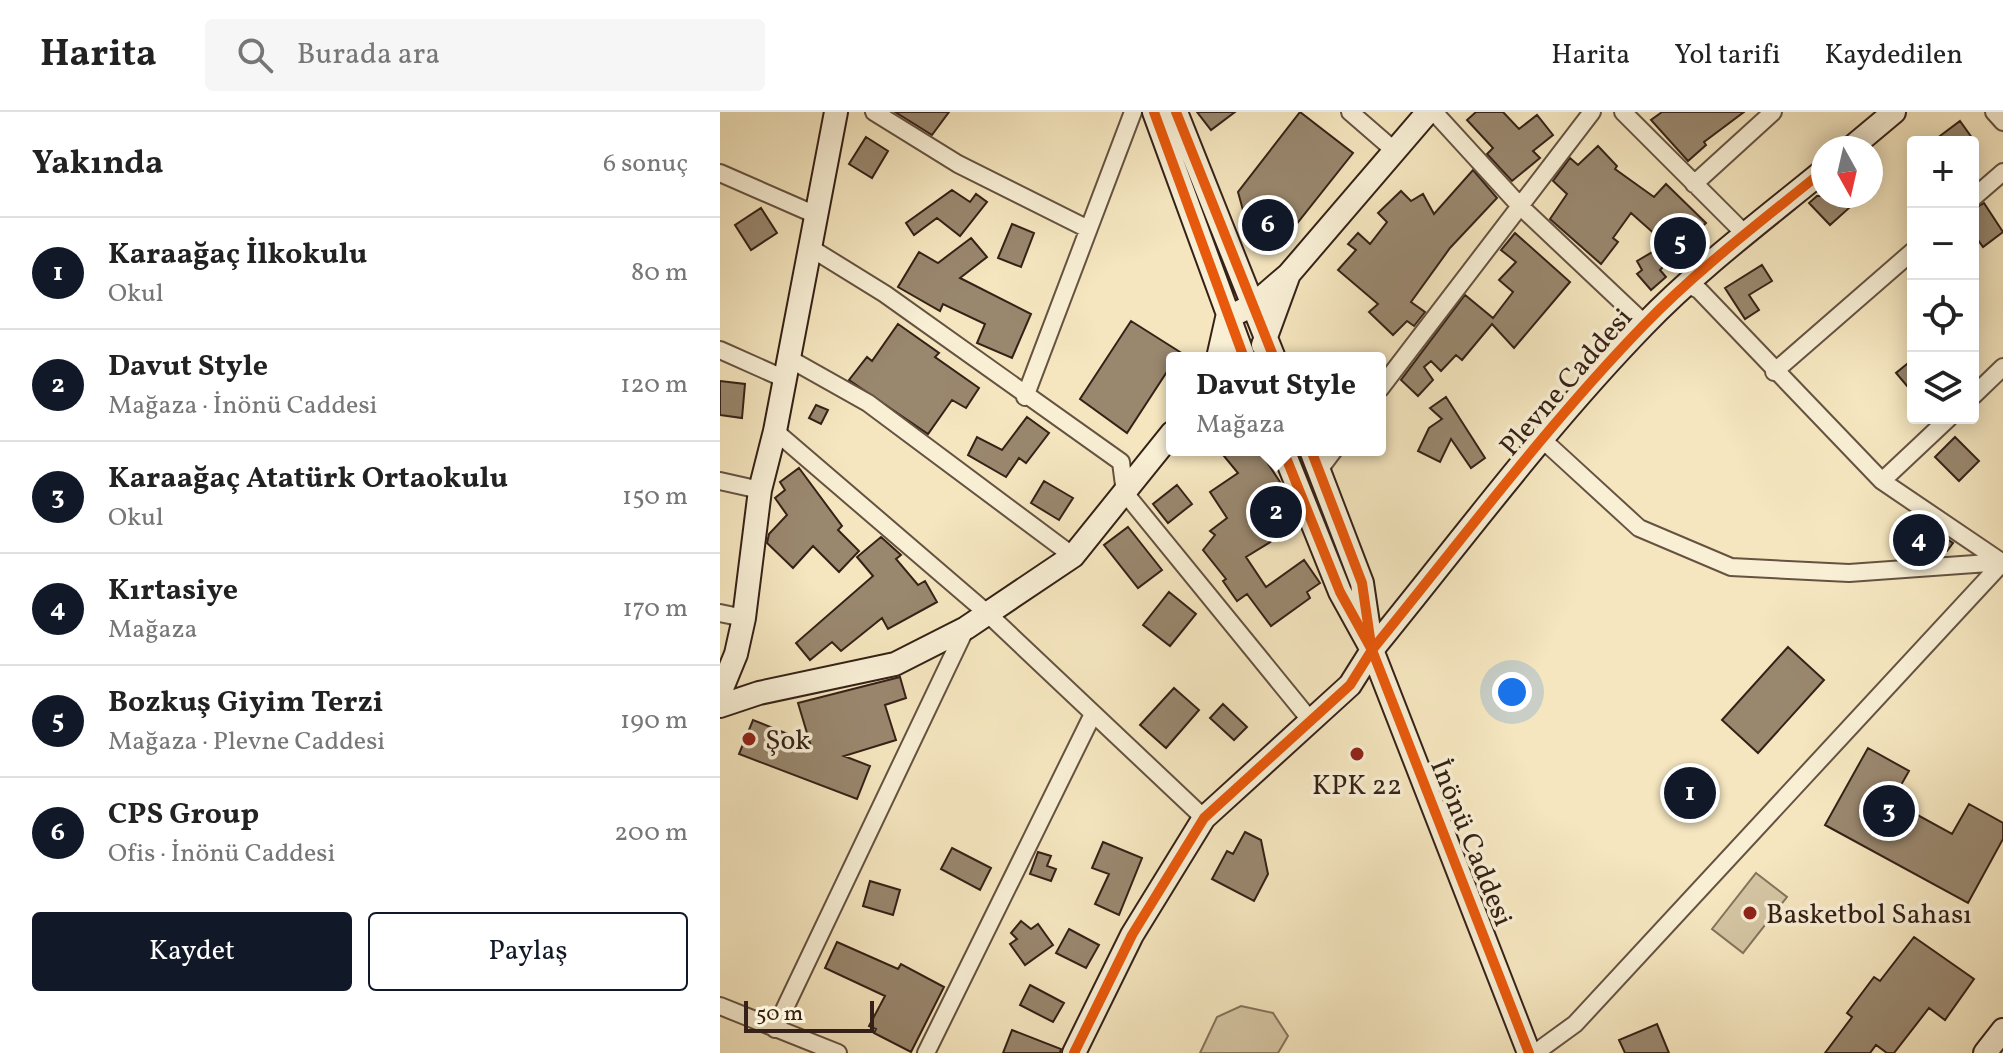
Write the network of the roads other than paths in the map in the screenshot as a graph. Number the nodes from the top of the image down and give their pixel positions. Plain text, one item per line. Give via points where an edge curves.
1 (836, 112) edge
2 (874, 112) edge
3 (1133, 112) edge
4 (1154, 112) edge
5 (1176, 112) edge
6 (1350, 112) edge
7 (1431, 112) edge
8 (1592, 112) edge
9 (1623, 112) edge
10 (1773, 112) edge
11 (1994, 112) edge
12 (1890, 113) edge
13 (2003, 122) edge
14 (1864, 136) edge
15 (1395, 151) junction
16 (2003, 172) edge
17 (720, 173) edge
18 (1811, 181) edge
19 (1694, 184) junction
20 (1979, 193) edge
21 (1520, 206) junction
22 (816, 215) junction
23 (1088, 229) junction
24 (1745, 234) junction
25 (809, 247) junction
26 (1907, 256) edge
27 (1289, 274) junction
28 (1688, 285) junction
29 (1253, 305) junction
30 (1227, 318) junction
31 (1645, 324) junction
32 (720, 350) edge
33 (1271, 350) edge
34 (1219, 352) edge
35 (1243, 352) edge
36 (2003, 367) edge
37 (787, 369) junction
38 (1774, 372) junction
39 (1386, 381) edge
40 (1979, 390) edge
41 (1025, 397) junction
42 (1943, 424) edge
43 (775, 431) junction
44 (1543, 440) junction
45 (1166, 441) edge
46 (1285, 456) edge
47 (1315, 460) edge
48 (720, 481) edge
49 (1882, 481) junction
50 (760, 490) junction
51 (1125, 493) junction
52 (1073, 556) junction
53 (2003, 562) edge
54 (720, 613) edge
55 (987, 613) junction
56 (744, 618) junction
57 (966, 628) junction
58 (1372, 650) junction
59 (720, 693) edge
60 (720, 706) edge
61 (1093, 714) junction
62 (1311, 721) junction
63 (1204, 818) junction
64 (721, 1008) edge
65 (775, 1029) junction
66 (2003, 1030) edge
67 (1525, 1051) edge
68 (838, 1053) edge
69 (926, 1053) edge
70 (1074, 1053) edge
71 (1985, 1053) edge

1 - 22 street
2 - 23 street via 958,164
3 - 23 street
4 - 30 street
5 - 29 street
6 - 15 street
7 - 15 street
7 - 21 street
8 - 21 street
9 - 19 street
10 - 19 street
11 - 13 street
12 - 14 street
15 - 27 street
16 - 20 street
17 - 22 street
18 - 24 street, Plevne Caddesi
19 - 24 street
21 - 31 street
21 - 39 street
22 - 25 street
23 - 41 street
24 - 28 street, Plevne Caddesi
25 - 37 street
25 - 41 street via 885,294
26 - 38 street
27 - 29 street
27 - 33 street
28 - 31 street, Plevne Caddesi
28 - 38 street via 1699,290
29 - 30 street
29 - 33 street
30 - 34 street
30 - 35 street
31 - 44 street, Plevne Caddesi
32 - 37 street
36 - 40 street
37 - 43 street
37 - 52 street via 868,403
38 - 49 street
41 - 51 street via 1121,462
42 - 49 street
43 - 50 street
43 - 55 street
44 - 53 street via 1639,528 1731,567 1849,573
44 - 58 street, Plevne Caddesi
45 - 51 street
46 - 58 street, İnönü Caddesi via 1340,592
47 - 58 street, İnönü Caddesi via 1362,583
48 - 50 street
49 - 53 street
50 - 56 street
51 - 52 street
51 - 62 street
52 - 55 street
53 - 67 street via 1575,1024
54 - 56 street
55 - 57 street
55 - 61 street
56 - 59 street
57 - 60 street via 895,664
57 - 65 street
58 - 62 street, Plevne Caddesi via 1350,685
58 - 67 street, İnönü Caddesi
61 - 63 street
61 - 69 street
62 - 63 street, Plevne Caddesi
63 - 70 street, Plevne Caddesi via 1132,935
64 - 65 street
65 - 68 street
66 - 71 street

